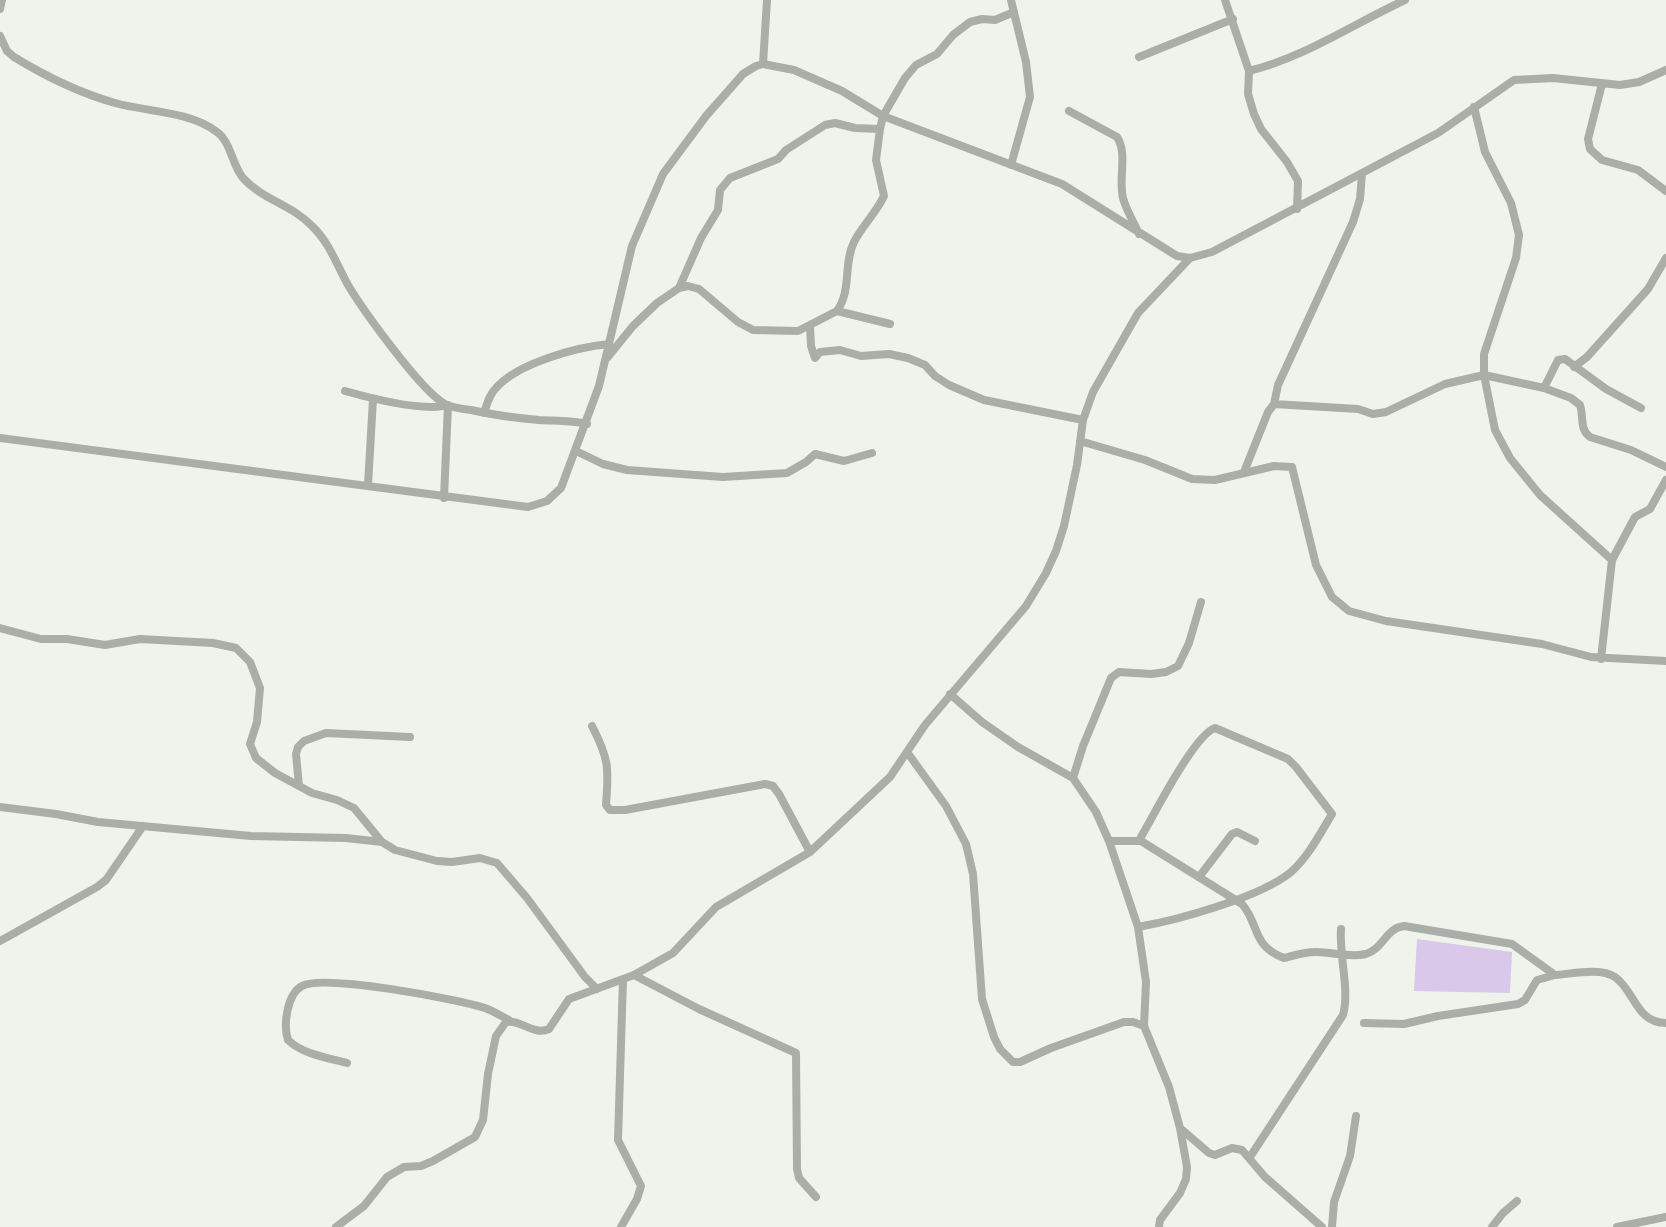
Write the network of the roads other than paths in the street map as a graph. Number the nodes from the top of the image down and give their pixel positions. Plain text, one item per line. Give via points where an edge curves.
1 (2, 0) edge
2 (767, 0) edge
3 (1010, 0) edge
4 (1225, 0) edge
5 (1405, 0) edge
6 (0, 9) edge
7 (1014, 12) junction
8 (1233, 19) junction
9 (0, 36) edge
10 (1139, 57) dead end
11 (763, 64) junction
12 (1666, 70) edge
13 (1249, 71) junction
14 (1602, 84) junction
15 (1474, 107) junction
16 (1069, 111) dead end
17 (883, 116) junction
18 (880, 129) junction
19 (1011, 164) junction
20 (1362, 174) junction
21 (1666, 191) edge
22 (1297, 209) junction
23 (1139, 234) junction
24 (1190, 258) junction
25 (1666, 258) edge
26 (679, 288) junction
27 (837, 311) junction
28 (890, 324) dead end
29 (810, 326) junction
30 (609, 344) junction
31 (606, 359) junction
32 (1574, 367) junction
33 (1484, 376) junction
34 (1545, 388) junction
35 (345, 391) dead end
36 (373, 399) junction
37 (1273, 404) junction
38 (447, 405) junction
39 (1641, 408) dead end
40 (484, 413) junction
41 (1083, 420) junction
42 (587, 424) junction
43 (0, 438) edge
44 (1080, 441) junction
45 (576, 451) junction
46 (872, 453) dead end
47 (1666, 467) edge
48 (1244, 472) junction
49 (1666, 481) edge
50 (368, 485) junction
51 (444, 498) junction
52 (1612, 559) junction
53 (1201, 602) dead end
54 (0, 628) edge
55 (1601, 659) junction
56 (1666, 661) edge
57 (950, 694) junction
58 (592, 726) dead end
59 (410, 737) dead end
60 (907, 752) junction
61 (1073, 778) junction
62 (299, 786) junction
63 (0, 807) edge
64 (143, 826) junction
65 (1109, 841) junction
66 (1141, 841) junction
67 (1255, 841) dead end
68 (382, 842) junction
69 (810, 852) junction
70 (1199, 877) junction
71 (1236, 899) junction
72 (1138, 927) junction
73 (1341, 929) dead end
74 (0, 941) edge
75 (1340, 954) junction
76 (634, 975) junction
77 (1555, 975) junction
78 (623, 979) junction
79 (597, 989) junction
80 (509, 1020) junction
81 (1364, 1023) dead end
82 (1666, 1023) edge
83 (1144, 1026) junction
84 (347, 1063) dead end
85 (1356, 1116) dead end
86 (1180, 1128) junction
87 (1250, 1157) junction
88 (816, 1197) dead end
89 (1517, 1200) dead end
90 (1666, 1217) edge
91 (336, 1227) edge
92 (621, 1227) edge
93 (1159, 1227) edge
94 (1322, 1227) edge
95 (1332, 1227) edge
96 (1492, 1227) edge
97 (1617, 1227) edge

1 - 6 street
2 - 11 street
3 - 7 street
4 - 8 street
5 - 13 street via 1307,51
7 - 17 street via 995,20 974,20 953,35 937,54 910,72
7 - 19 street via 1030,97
8 - 10 street
8 - 13 street
9 - 38 street via 14,57 71,86 217,131 249,183 313,226 333,253 359,304 430,391
11 - 17 street via 816,79
11 - 30 street via 743,74 663,174 632,246
12 - 14 street via 1639,82
13 - 22 street via 1248,94 1254,114 1298,181
14 - 15 street via 1553,78 1514,80
14 - 21 street via 1588,139 1590,149 1602,160 1637,170
15 - 20 street via 1438,133
15 - 33 street via 1485,152 1511,203 1519,235 1516,258 1484,354
16 - 23 street via 1120,141 1123,197
17 - 18 street
17 - 19 street
18 - 26 street via 825,125 776,160 730,178 720,190 718,210
18 - 27 street via 876,160 884,196 853,243 849,276
19 - 23 street via 1062,184
20 - 22 street
20 - 37 street via 1353,222
22 - 24 street via 1212,253
23 - 24 street via 1177,256
24 - 41 street via 1138,313 1093,392
25 - 32 street via 1648,289
26 - 29 street via 699,289 753,330 786,332
26 - 31 street via 644,314
27 - 28 street
27 - 29 street
29 - 41 street via 815,358 820,352 840,350 861,356 908,358 925,365 949,385 984,400
30 - 31 street
30 - 40 street via 578,348 510,376 488,398
31 - 42 street
32 - 34 street via 1565,359 1558,360
32 - 39 street
33 - 34 street
33 - 37 street via 1445,384 1373,414
33 - 52 street via 1494,430 1506,452 1540,495
34 - 47 street via 1577,401 1590,437
35 - 36 street
36 - 38 street via 437,408
36 - 50 street
37 - 48 street
38 - 40 street
38 - 51 street
40 - 42 street
41 - 44 street
42 - 45 street
43 - 50 street
44 - 48 street via 1192,479 1215,480
44 - 57 street via 1064,526 1045,573 1026,607
45 - 46 street via 627,470 723,477 787,473 815,454 844,461
45 - 51 street via 561,488 547,501 528,507
48 - 55 street via 1293,467 1316,565 1332,597 1349,611 1386,621 1542,644
49 - 52 street via 1650,509 1635,517
50 - 51 street
52 - 55 street
53 - 61 street via 1178,666 1151,674 1119,672 1111,678
54 - 62 street via 41,639 105,645 141,639 236,648 250,662 260,688 252,754
55 - 56 street
57 - 60 street
57 - 61 street via 1009,741
58 - 69 street via 605,751 606,805 610,810 765,784 779,794
59 - 62 street via 314,736 298,747
60 - 69 street via 890,777
60 - 83 street via 946,806 968,852 974,874 982,999 1004,1055 1020,1062 1124,1022
61 - 65 street
62 - 68 street via 354,808
63 - 64 street
64 - 68 street
64 - 74 street via 106,880
65 - 66 street
65 - 72 street
66 - 70 street
66 - 71 street via 1186,760 1210,730 1218,728 1288,759 1332,814 1291,871
67 - 70 street via 1232,834
68 - 79 street via 437,861 480,858 496,863
69 - 76 street via 721,903 673,953
70 - 71 street
71 - 72 street
71 - 75 street via 1248,911 1257,937 1279,956
72 - 83 street via 1146,982
73 - 75 street
75 - 77 street via 1357,956 1375,950 1392,929 1404,926 1512,944
75 - 87 street via 1346,998 1339,1024
76 - 78 street
76 - 88 street via 796,1053 797,1169
77 - 81 street via 1536,980 1518,1004 1404,1024
77 - 82 street via 1594,972 1613,976 1645,1016
78 - 79 street
78 - 92 street via 618,1140 641,1186
79 - 80 street via 565,1002 544,1031
80 - 84 street via 487,1009 429,996 334,983 301,986 291,997 288,1040
80 - 91 street via 496,1036 483,1120 475,1137 425,1164 404,1167 387,1177 364,1206
83 - 86 street
85 - 95 street
86 - 87 street via 1209,1153 1237,1148
86 - 93 street via 1186,1179
87 - 94 street via 1265,1177
89 - 96 street
90 - 97 street

